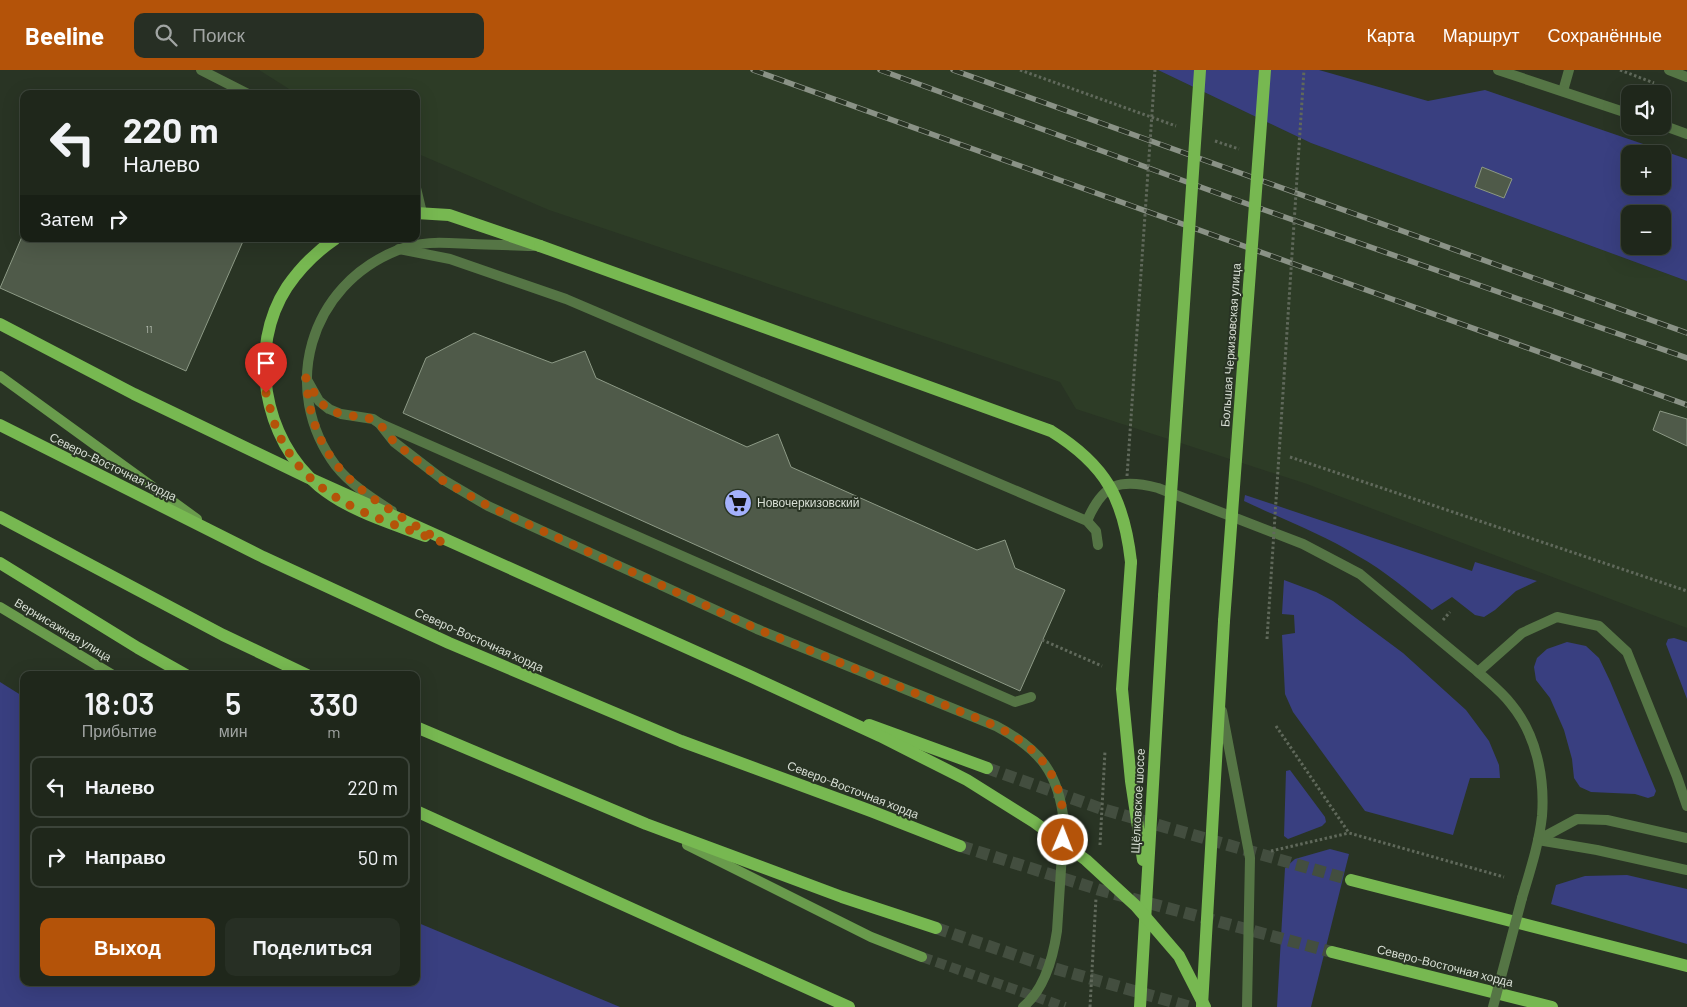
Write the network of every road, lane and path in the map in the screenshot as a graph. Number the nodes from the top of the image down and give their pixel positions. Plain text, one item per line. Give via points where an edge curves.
1 (201, 70) edge
2 (1020, 70) edge
3 (1156, 70) edge
4 (1200, 70) edge
5 (1265, 70) edge
6 (1304, 70) edge
7 (1498, 70) edge
8 (1570, 70) edge
9 (1670, 70) edge
10 (1687, 77) edge
11 (240, 90) edge
12 (1563, 91) junction
13 (1621, 111) edge
14 (1179, 128) dead end
15 (1671, 128) edge
16 (1687, 134) edge
17 (1207, 138) dead end
18 (1245, 152) dead end
19 (420, 213) edge
20 (331, 242) edge
21 (540, 246) junction
22 (399, 249) junction
23 (0, 324) edge
24 (0, 376) edge
25 (306, 378) junction
26 (379, 423) junction
27 (0, 425) edge
28 (1290, 457) dead end
29 (1127, 479) dead end
30 (0, 517) edge
31 (1087, 521) junction
32 (214, 532) junction
33 (442, 542) junction
34 (1098, 545) dead end
35 (0, 562) edge
36 (1687, 591) edge
37 (0, 608) edge
38 (1267, 639) dead end
39 (1042, 640) dead end
40 (1092, 662) dead end
41 (106, 671) edge
42 (179, 671) edge
43 (299, 671) edge
44 (1478, 672) junction
45 (1219, 696) junction
46 (1031, 698) dead end
47 (1276, 726) dead end
48 (420, 729) edge
49 (1105, 748) dead end
50 (987, 768) tunnel mouth
51 (1687, 806) edge
52 (420, 813) edge
53 (646, 824) junction
54 (1349, 833) junction
55 (1687, 838) edge
56 (1538, 840) junction
57 (960, 846) tunnel mouth
58 (1099, 848) dead end
59 (1271, 851) dead end
60 (1687, 870) edge
61 (1504, 877) dead end
62 (1352, 880) tunnel mouth
63 (1147, 887) junction
64 (1096, 898) dead end
65 (936, 928) tunnel mouth
66 (1332, 952) tunnel mouth
67 (922, 957) tunnel mouth
68 (1687, 966) edge
69 (834, 999) junction
70 (849, 1007) edge
71 (858, 1007) edge
72 (1023, 1007) edge
73 (1090, 1007) edge
74 (1140, 1007) edge
75 (1204, 1007) edge
76 (1247, 1007) edge
77 (1493, 1007) edge
78 (1552, 1007) edge

1 - 11 street
2 - 14 path
3 - 29 path, bridge
4 - 63 main road, Щёлковское шоссе, bridge
5 - 45 main road, Большая Черкизовская улица, bridge
6 - 38 path, bridge
7 - 12 street
8 - 12 street
9 - 10 street
12 - 13 street
15 - 16 street
17 - 18 path
19 - 21 main road via 449,215
20 - 33 main road via 302,266 286,288 275,313 267,339 264,366 266,393 273,419 299,466 318,485 364,513
21 - 22 street via 446,241
21 - 63 main road, bridge via 1051,431 1087,456 1112,488 1128,534 1131,562 1122,689 1131,781
22 - 25 street via 357,272 330,302 315,331
22 - 31 street via 450,259 566,299
23 - 75 main road, bridge via 134,394 310,478 752,677 967,780 1079,855 1136,906 1179,956
24 - 32 street
25 - 26 street via 319,401 329,410
25 - 33 street via 314,425 337,467 374,499
26 - 46 street via 1015,702
26 - 72 street via 394,442 442,480 488,506 757,629 996,726 1027,744 1050,771 1058,788 1064,823 1054,948 1039,989
27 - 32 main road, Северо-Восточная хорда
28 - 36 path
30 - 43 main road via 223,635
31 - 34 street via 1096,531
31 - 44 street via 1101,495 1114,486 1139,483 1158,488 1303,544 1360,574
32 - 57 main road, Северо-Восточная хорда via 449,643 681,741
33 - 50 main road via 752,677 881,730
35 - 42 main road
37 - 41 street, Вернисажная улица
39 - 40 path
44 - 51 street via 1522,633 1557,617 1599,626 1628,652
44 - 56 street via 1511,704 1528,730 1536,752 1542,790
45 - 75 main road
45 - 76 street via 1250,858
47 - 54 path
48 - 53 main road
49 - 58 path
52 - 69 main road
53 - 65 main road via 842,897
53 - 67 street via 871,937
54 - 59 path
54 - 61 path
55 - 56 street via 1607,820 1577,819
56 - 60 street
56 - 77 street, bridge
62 - 68 main road
63 - 74 main road, Щёлковское шоссе
64 - 73 path
66 - 78 main road, Северо-Восточная хорда
69 - 70 main road
69 - 71 street

